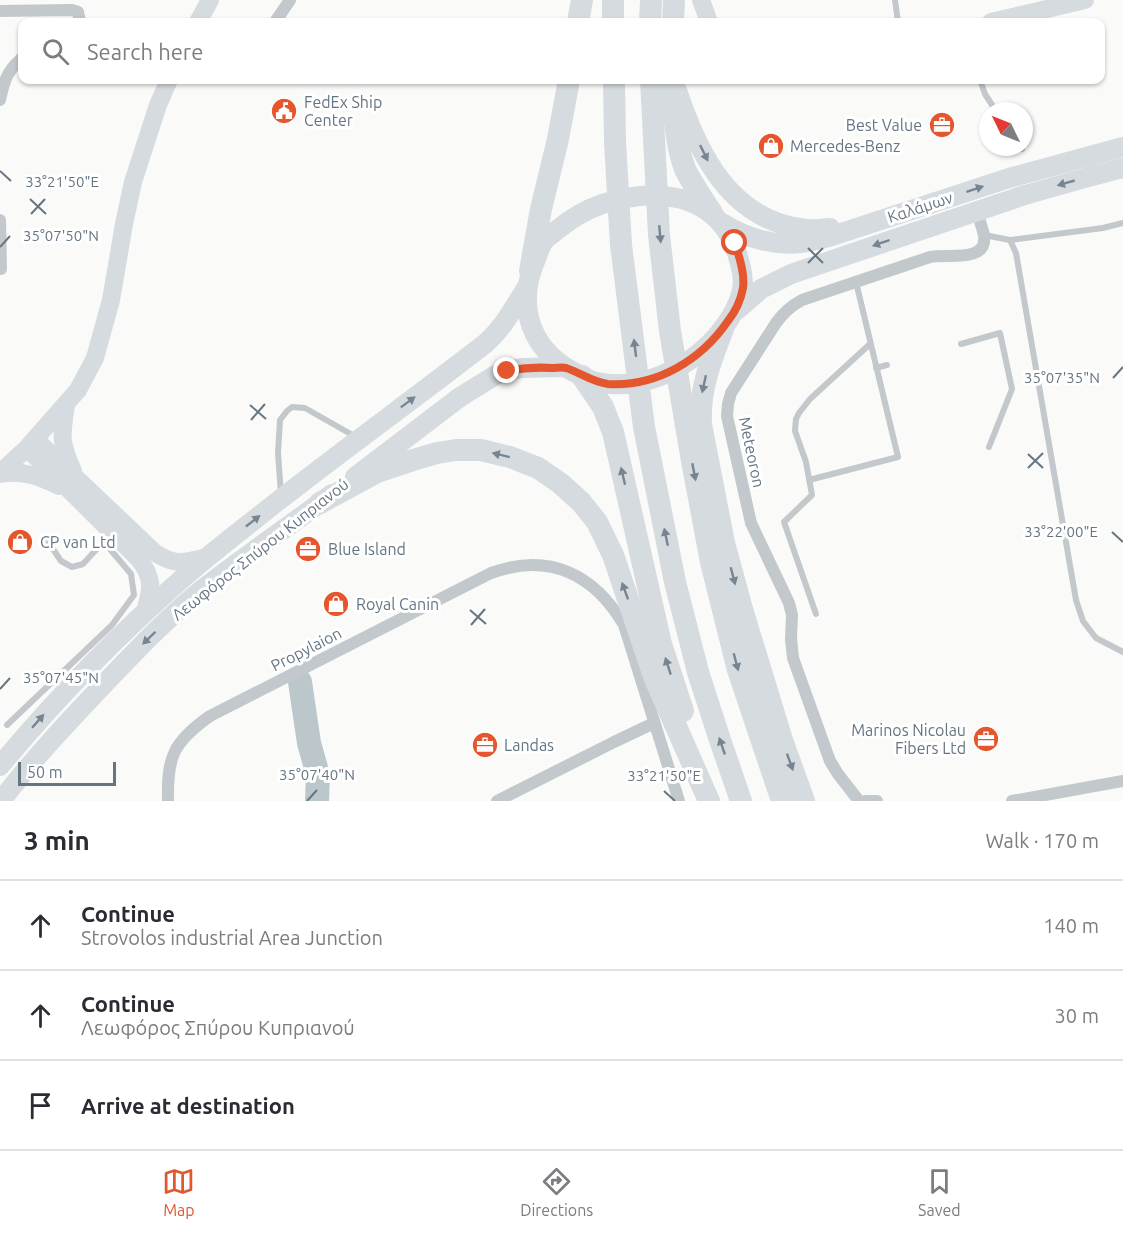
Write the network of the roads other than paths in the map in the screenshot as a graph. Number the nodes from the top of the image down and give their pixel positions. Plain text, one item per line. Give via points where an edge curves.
1 (210, 0) edge
2 (290, 0) edge
3 (582, 0) edge
4 (613, 0) edge
5 (651, 0) edge
6 (674, 0) edge
7 (701, 0) edge
8 (895, 0) edge
9 (1085, 0) edge
10 (1061, 3) edge
11 (0, 11) edge
12 (79, 18) edge
13 (200, 18) edge
14 (278, 18) edge
15 (579, 18) edge
16 (613, 18) edge
17 (650, 18) edge
18 (673, 18) edge
19 (708, 18) edge
20 (897, 18) edge
21 (1006, 18) edge
22 (18, 62) edge
23 (167, 84) edge
24 (568, 84) edge
25 (614, 84) edge
26 (651, 84) edge
27 (673, 84) edge
28 (674, 84) edge
29 (981, 84) edge
30 (0, 100) edge
31 (990, 102) edge
32 (1123, 147) edge
33 (1123, 168) edge
34 (977, 211) junction
35 (715, 217) junction
36 (0, 220) edge
37 (1123, 223) edge
38 (860, 227) junction
39 (984, 235) junction
40 (1011, 240) junction
41 (1, 269) edge
42 (528, 279) junction
43 (856, 282) junction
44 (727, 323) junction
45 (870, 344) junction
46 (961, 344) dead end
47 (887, 365) dead end
48 (876, 368) junction
49 (573, 372) junction
50 (66, 404) junction
51 (359, 438) junction
52 (31, 444) junction
53 (989, 447) dead end
54 (0, 474) edge
55 (809, 480) junction
56 (73, 484) junction
57 (282, 498) junction
58 (320, 503) junction
59 (45, 537) dead end
60 (108, 537) junction
61 (207, 557) junction
62 (145, 612) junction
63 (816, 614) dead end
64 (1123, 652) edge
65 (654, 723) junction
66 (7, 725) dead end
67 (0, 766) edge
68 (1123, 781) edge
69 (1030, 800) edge
70 (1, 801) edge
71 (168, 801) edge
72 (497, 801) edge
73 (679, 801) edge
74 (711, 801) edge
75 (741, 801) edge
76 (782, 801) edge
77 (804, 801) edge
78 (859, 801) edge
79 (865, 801) edge
80 (877, 801) edge
81 (1012, 801) edge

1 - 13 main road
2 - 14 street
3 - 15 highway
4 - 16 highway
5 - 17 highway
6 - 18 highway
7 - 19 main road
8 - 20 lane
9 - 10 main road
10 - 21 main road
11 - 12 street via 72,10 78,12
22 - 30 street via 3,83
23 - 50 main road via 133,182 112,296 95,358
24 - 42 highway
75 -> 25 highway via 698,672 675,582 644,427 621,244
26 -> 76 highway via 659,235 670,331 711,562 738,670
27 - 35 highway via 673,112 685,168
28 -> 38 main road via 709,165 746,206 763,216 808,229
29 - 31 lane
38 -> 32 main road, Καλάμων via 1009,178
33 -> 34 main road, Καλάμων
34 - 39 street
34 -> 44 main road, Καλάμων via 791,274 760,289
35 - 38 main road, Καλάμων via 736,231 783,244 802,243
35 - 42 main road via 688,200 653,195 615,199 591,208 543,242
35 - 44 main road via 735,243 743,274 740,300
36 - 41 street
37 - 40 lane
39 - 40 lane
39 - 43 street, Meteoron via 981,248 973,254 935,256
40 - 64 lane via 1076,600 1083,621 1096,638
42 - 49 main road via 527,314 536,338
51 -> 42 main road, Λεωφόρος Σπύρου Κυπριανού via 498,332
43 - 45 lane
43 - 78 street, Meteoron via 802,300 783,314 731,393 727,416 751,523 791,610 795,665 830,761
44 - 49 main road via 687,363 651,380 608,384
44 -> 77 highway via 707,370 701,424 733,576
45 - 48 lane
45 - 55 lane via 810,399 796,419 795,431
46 - 53 lane via 1000,333 1012,389
47 - 48 lane
48 - 55 lane via 898,457
49 - 58 main road, Λεωφόρος Σπύρου Κυπριανού via 522,368 486,381
74 -> 49 highway via 661,644 613,432 603,407
50 - 52 main road
50 - 56 main road via 61,436
51 - 57 main road, Λεωφόρος Σπύρου Κυπριανού
51 - 57 lane via 305,408 292,407 280,420
52 - 54 main road
52 - 56 main road
54 - 56 main road via 19,472
55 - 63 lane via 812,495 784,522
56 - 60 main road
56 - 61 main road via 164,559 181,563
61 -> 57 main road, Λεωφόρος Σπύρου Κυπριανού
58 -> 70 main road, Λεωφόρος Σπύρου Κυπριανού via 207,586 164,623 72,718
74 -> 58 highway via 655,680 605,538 581,502 560,483 538,468 510,457 481,450 456,450 377,472
59 - 60 lane via 61,561 72,567 83,564
60 - 62 main road via 146,567 150,593
60 - 66 lane via 131,574 134,595 111,625
61 - 62 main road, Λεωφόρος Σπύρου Κυπριανού
67 -> 62 main road, Λεωφόρος Σπύρου Κυπριανού via 45,713
65 - 71 street, Propylaion via 624,625 604,597 563,570 551,566 514,566 491,573 210,716 186,735 175,750 169,767
65 - 72 street
65 - 73 street, Propylaion
68 - 69 street
69 - 81 street
79 - 80 street

